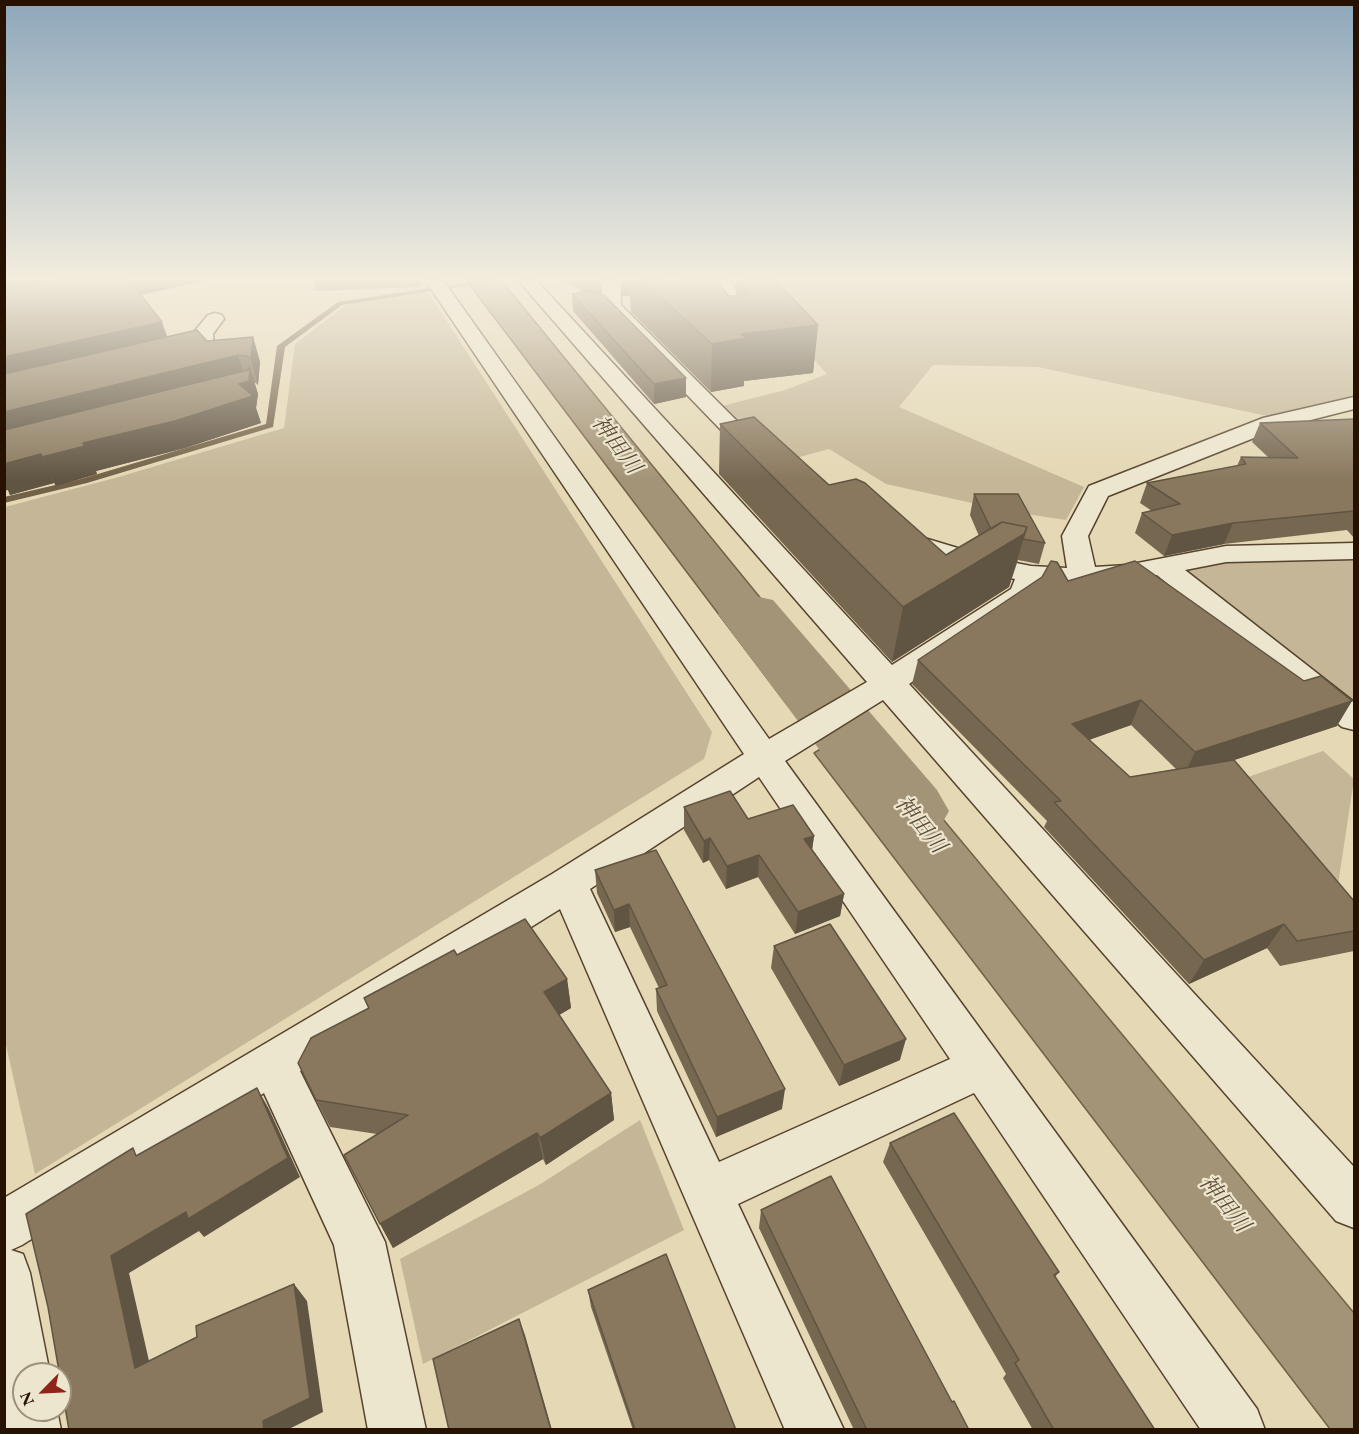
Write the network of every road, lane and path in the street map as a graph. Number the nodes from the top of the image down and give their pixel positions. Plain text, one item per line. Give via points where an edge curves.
1 (204, 347) edge
2 (481, 347) edge
3 (586, 347) edge
4 (653, 347) edge
5 (148, 361) edge
6 (1350, 407) edge
7 (773, 471) edge
8 (877, 531) edge
9 (1354, 551) edge
10 (1164, 567) junction
11 (1031, 574) junction
12 (1083, 577) junction
13 (882, 687) junction
14 (1354, 719) edge
15 (769, 756) junction
16 (566, 885) junction
17 (273, 1063) junction
18 (982, 1067) junction
19 (708, 1192) junction
20 (1354, 1203) edge
21 (4, 1227) edge
22 (4, 1273) edge
23 (20, 1362) edge
24 (398, 1430) edge
25 (815, 1430) edge
26 (1236, 1430) edge

1 - 5 street
2 - 15 street
3 - 13 street
4 - 7 street
6 - 12 street via 1271,423 1098,491 1075,536
8 - 11 street via 986,566
9 - 10 street via 1226,554
10 - 12 street
10 - 14 street
11 - 12 street
11 - 13 street via 1024,593
13 - 15 street
13 - 20 street
15 - 16 street
15 - 18 street
16 - 17 street
16 - 19 street
17 - 21 street
17 - 24 street via 359,1242
18 - 19 street
18 - 26 street
19 - 25 street
22 - 23 street

